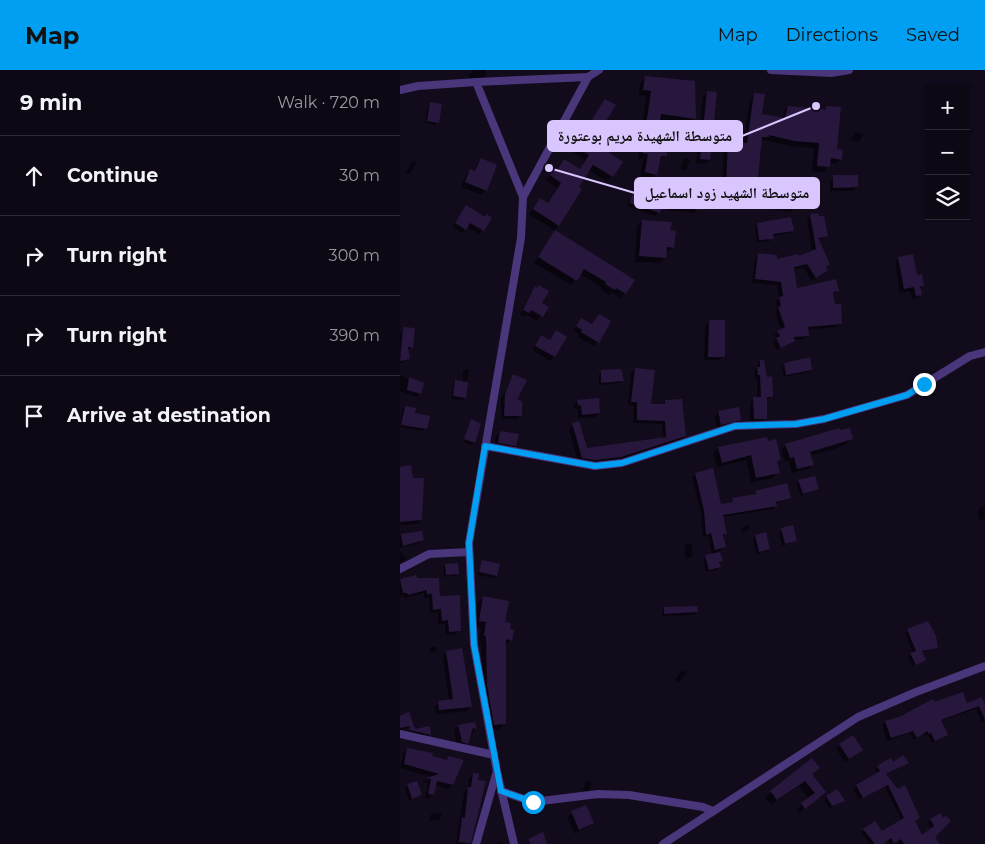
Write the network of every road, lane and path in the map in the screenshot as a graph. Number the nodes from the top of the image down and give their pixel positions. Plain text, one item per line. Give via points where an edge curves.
1 (598, 70) edge
2 (771, 70) edge
3 (849, 70) edge
4 (588, 77) junction
5 (476, 82) junction
6 (400, 90) edge
7 (523, 197) junction
8 (985, 352) edge
9 (485, 446) junction
10 (469, 552) junction
11 (400, 569) edge
12 (985, 666) edge
13 (400, 734) edge
14 (494, 755) junction
15 (497, 772) junction
16 (501, 791) junction
17 (713, 811) junction
18 (476, 844) edge
19 (514, 844) edge
20 (663, 844) edge

1 - 4 street
2 - 3 street via 831,73
4 - 5 street
4 - 7 street
5 - 6 street
5 - 7 street
7 - 9 street via 521,238
8 - 9 street via 970,356 907,395 824,419 796,424 735,426 622,463 595,466
9 - 10 street
10 - 11 street via 429,554
10 - 14 street via 474,645
12 - 17 street via 858,717
13 - 14 street
14 - 15 street
15 - 16 street
15 - 18 street
16 - 17 street via 533,802 598,794 629,795
16 - 19 street
17 - 20 street

